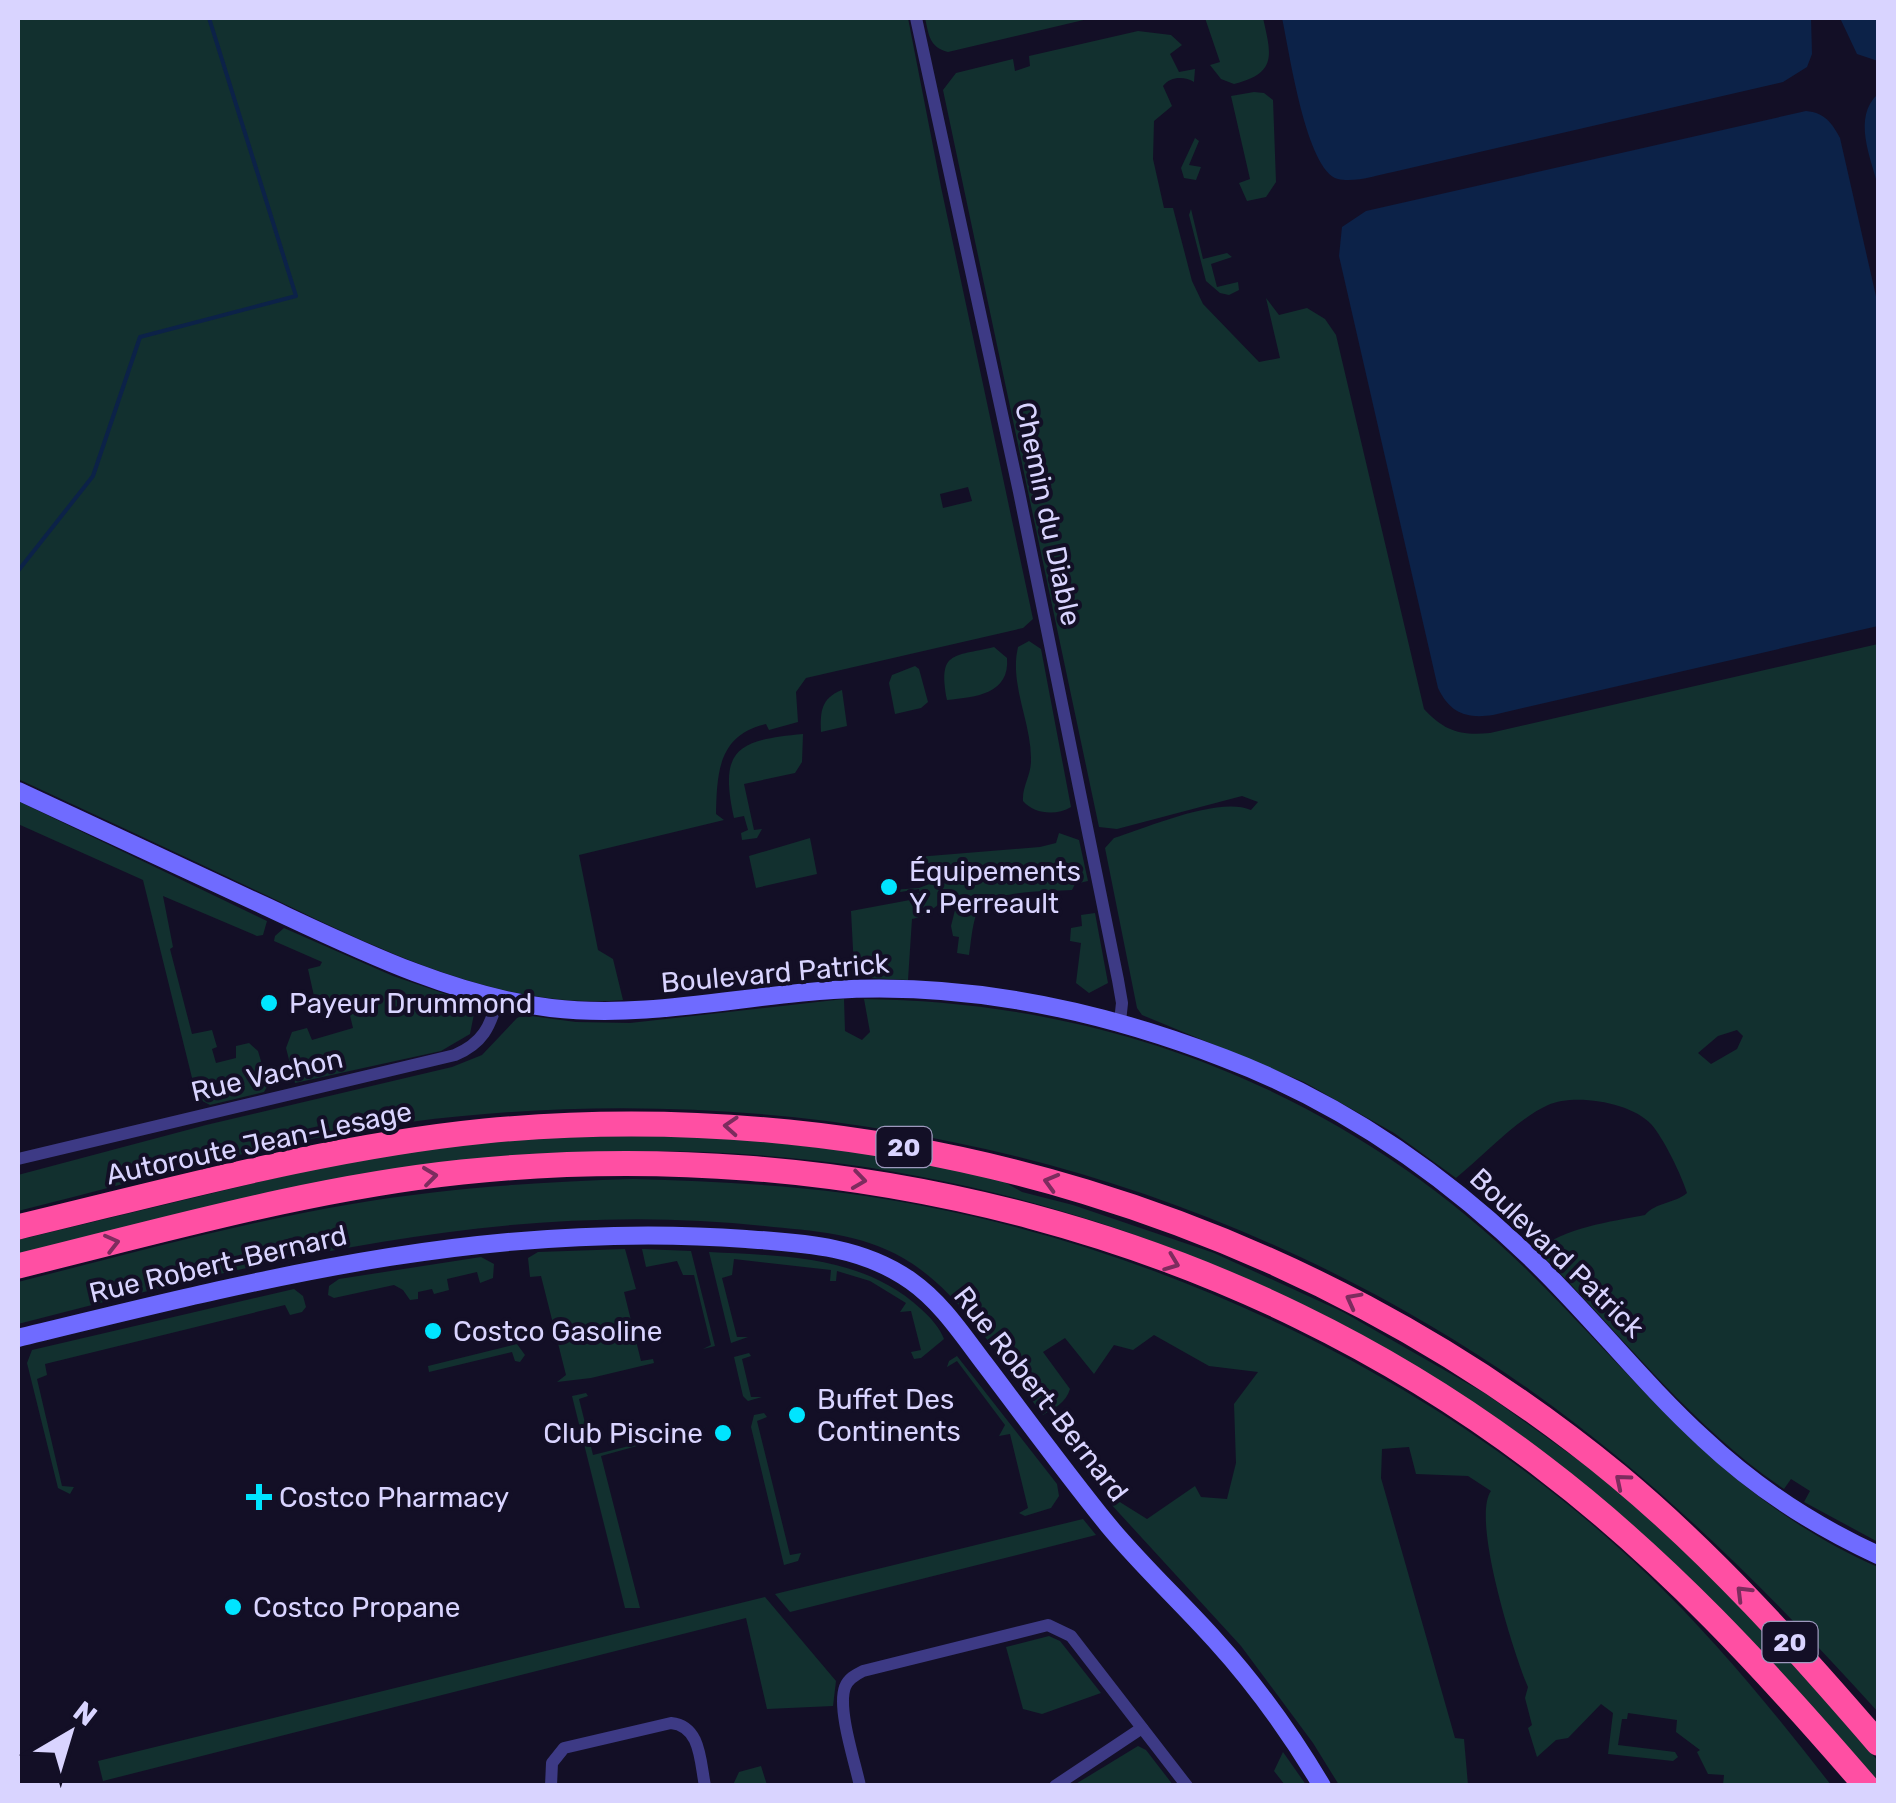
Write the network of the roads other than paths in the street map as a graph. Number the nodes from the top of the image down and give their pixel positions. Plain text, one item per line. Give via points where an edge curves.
1 (916, 18) edge
2 (18, 791) edge
3 (498, 999) junction
4 (1120, 1022) junction
5 (18, 1159) edge
6 (18, 1227) edge
7 (18, 1266) edge
8 (18, 1338) edge
9 (1878, 1554) edge
10 (1765, 1672) junction
11 (1142, 1728) junction
12 (1878, 1744) edge
13 (552, 1786) edge
14 (705, 1786) edge
15 (860, 1786) edge
16 (1055, 1786) edge
17 (1187, 1786) edge
18 (1322, 1786) edge
19 (1846, 1786) edge
20 (1866, 1786) edge

1 - 4 street, Chemin du Diable via 1115,962
2 - 3 street, Boulevard Patrick via 328,936
3 - 4 street, Boulevard Patrick via 633,1011 831,990 920,990
3 - 5 street, Rue Vachon via 485,1036 446,1058
4 - 9 street, Boulevard Patrick via 1285,1084 1399,1149 1525,1252 1717,1451 1798,1512
12 -> 6 highway, Autoroute Jean-Lesage / 20 via 1686,1537 1496,1385 1373,1311 1260,1256 1022,1173 795,1132 583,1124 337,1151
7 -> 10 highway, 20 via 352,1188 539,1166 746,1167 972,1201 1209,1277 1403,1373 1590,1504
8 - 18 street, Rue Robert-Bernard via 360,1260 506,1240 700,1236 828,1247 872,1259 938,1304 1116,1534 1226,1653
10 - 19 highway
10 - 20 highway, 20
11 - 15 street via 1071,1636 1048,1625 862,1670 846,1684 843,1705
11 - 16 street
11 - 17 street
13 - 14 street via 553,1758 568,1747 678,1724 695,1738

